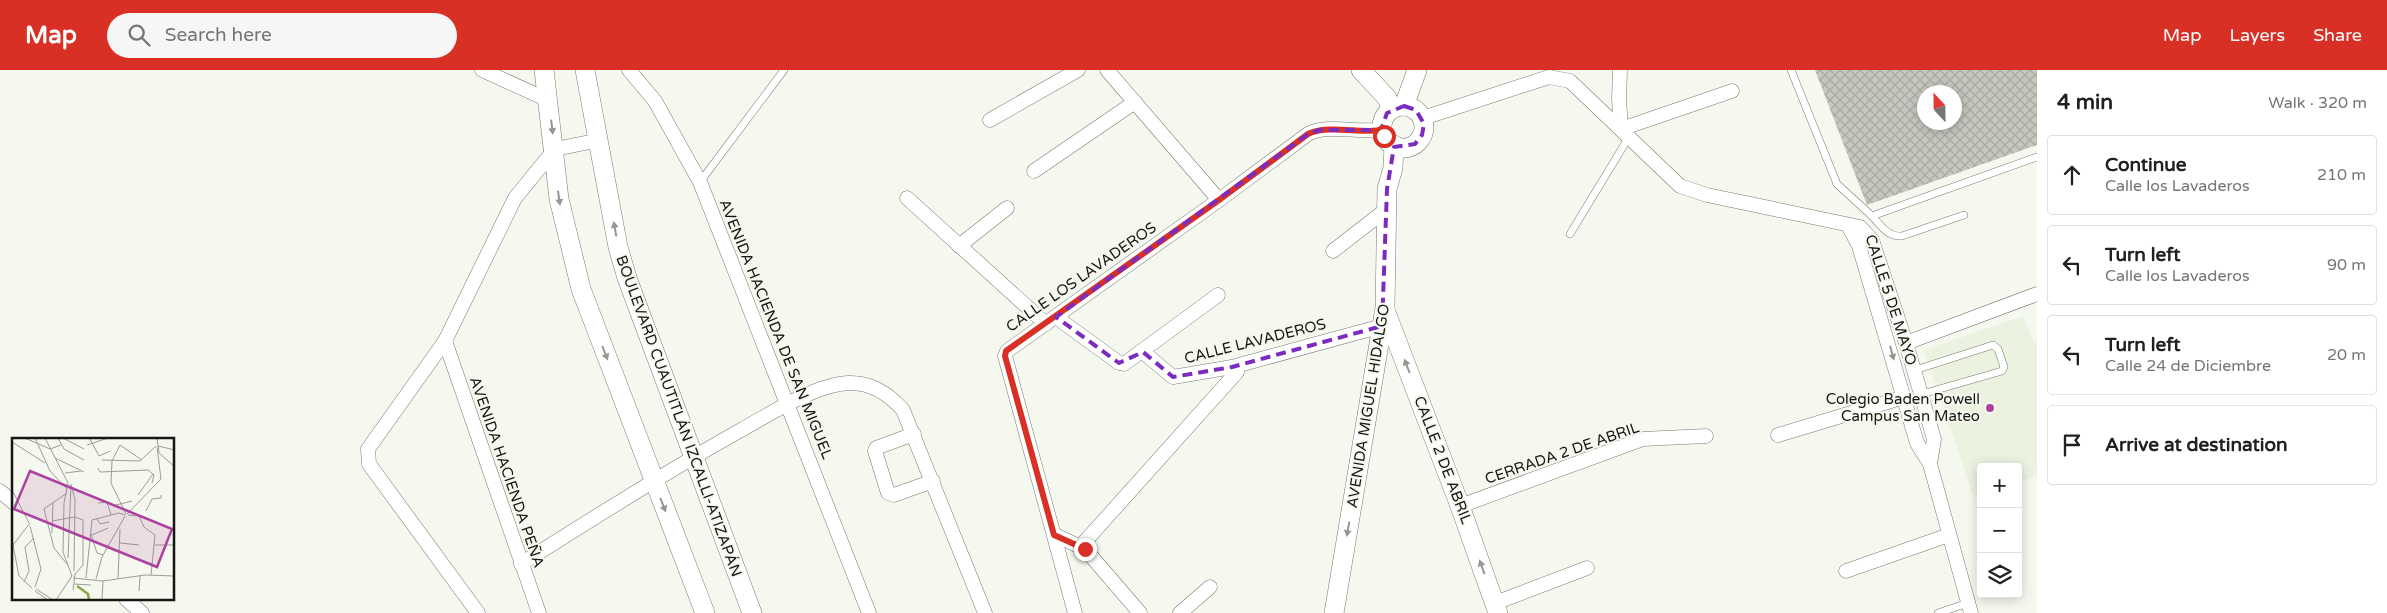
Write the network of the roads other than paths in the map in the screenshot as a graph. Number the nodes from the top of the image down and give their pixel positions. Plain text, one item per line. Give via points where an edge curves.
1 (482, 70) edge
2 (544, 70) edge
3 (585, 70) edge
4 (629, 70) edge
5 (784, 70) edge
6 (1078, 70) edge
7 (1108, 70) edge
8 (1362, 70) edge
9 (1417, 70) edge
10 (1620, 70) edge
11 (1791, 70) edge
12 (1565, 74) edge
13 (1732, 91) dead end
14 (548, 100) junction
15 (1135, 102) junction
16 (1407, 110) junction
17 (990, 120) dead end
18 (1383, 130) junction
19 (1625, 133) junction
20 (600, 140) junction
21 (1399, 146) junction
22 (555, 149) junction
23 (2037, 157) edge
24 (1034, 171) dead end
25 (700, 182) junction
26 (907, 198) dead end
27 (1219, 200) junction
28 (1007, 208) dead end
29 (1387, 209) junction
30 (1964, 215) dead end
31 (1872, 216) junction
32 (1848, 225) junction
33 (1570, 234) dead end
34 (959, 246) junction
35 (1332, 251) dead end
36 (2037, 294) edge
37 (1218, 295) dead end
38 (1897, 316) junction
39 (1051, 320) junction
40 (1882, 320) junction
41 (1386, 328) junction
42 (445, 341) junction
43 (1906, 344) junction
44 (1143, 352) junction
45 (1915, 370) junction
46 (1237, 372) dead end
47 (1922, 394) junction
48 (1904, 397) junction
49 (788, 403) junction
50 (914, 434) junction
51 (1778, 435) dead end
52 (1706, 436) dead end
53 (692, 458) junction
54 (1930, 464) junction
55 (654, 480) junction
56 (933, 481) junction
57 (0, 491) edge
58 (12, 501) edge
59 (1460, 506) junction
60 (1054, 535) junction
61 (1949, 535) junction
62 (1081, 546) junction
63 (521, 564) junction
64 (1587, 568) dead end
65 (1846, 571) dead end
66 (1210, 587) dead end
67 (127, 600) edge
68 (1497, 608) edge
69 (1969, 608) edge
70 (142, 613) edge
71 (478, 613) edge
72 (539, 613) edge
73 (705, 613) edge
74 (752, 613) edge
75 (869, 613) edge
76 (985, 613) edge
77 (1075, 613) edge
78 (1140, 613) edge
79 (1180, 613) edge
80 (1334, 613) edge
81 (1938, 613) edge

1 - 14 street
2 - 14 main road
3 - 20 main road, BOULEVARD CUAUTITLÁN IZCALLI-ATIZAPÁN
4 - 25 street, AVENIDA HACIENDA DE SAN MIGUEL via 655,101
5 - 25 lane
6 - 17 street
7 - 15 street
8 - 16 main road via 1387,98
9 - 16 main road
10 - 19 street via 1619,99
11 - 31 lane via 1837,184
12 - 16 street
12 - 19 street
13 - 19 street
14 -> 22 main road
15 - 24 street
15 - 27 street
16 - 18 main road via 1384,118
16 - 21 main road via 1424,130 1419,140
18 - 21 main road via 1384,136
18 - 27 street, CALLE LOS LAVADEROS via 1314,131
19 - 32 street via 1680,186 1707,195
19 - 33 lane
20 - 22 street
53 -> 20 main road, BOULEVARD CUAUTITLÁN IZCALLI-ATIZAPÁN via 618,247
21 - 29 main road, AVENIDA MIGUEL HIDALGO via 1387,189
22 - 42 street via 515,198
22 -> 55 main road via 559,199 581,289
23 - 31 lane
25 - 49 street, AVENIDA HACIENDA DE SAN MIGUEL
26 - 34 street
27 - 39 street, CALLE LOS LAVADEROS
28 - 34 street
29 - 35 street
29 - 41 main road, AVENIDA MIGUEL HIDALGO
30 - 31 lane via 1895,237
32 - 38 street, CALLE 5 DE MAYO via 1860,227 1872,240
32 - 40 street, CALLE 5 DE MAYO via 1859,246
34 - 39 street
36 - 43 street
37 - 44 street
38 - 40 street
38 - 43 street, CALLE 5 DE MAYO
39 - 44 street via 1120,363 1124,364
39 - 60 street, CALLE LOS LAVADEROS via 1010,346 1005,356
40 -> 48 street, CALLE 5 DE MAYO
41 - 44 street, CALLE LAVADEROS via 1232,367 1173,377
59 -> 41 main road, CALLE 2 DE ABRIL
41 -> 80 main road, AVENIDA MIGUEL HIDALGO
42 - 63 street, AVENIDA HACIENDA PEÑA
42 - 71 street via 368,449 367,456 369,464
43 - 45 street, CALLE 5 DE MAYO
45 - 47 street, CALLE 5 DE MAYO
45 - 47 lane via 1993,345 1998,349 2004,367 2002,371
46 - 62 street
47 - 54 street, CALLE 5 DE MAYO via 1934,439
48 - 51 street
48 - 54 street, CALLE 5 DE MAYO via 1917,443
49 - 50 street via 831,386 862,383 894,399
49 - 53 street
49 - 75 street, AVENIDA HACIENDA DE SAN MIGUEL
50 - 56 street
50 - 56 street via 876,448 888,493 894,495
52 - 59 street, CERRADA 2 DE ABRIL via 1643,439
53 - 55 street
53 - 74 main road, BOULEVARD CUAUTITLÁN IZCALLI-ATIZAPÁN
54 - 61 street, CALLE 5 DE MAYO
55 - 63 street
55 -> 73 main road
56 - 76 street
57 - 58 street
68 -> 59 main road, CALLE 2 DE ABRIL
60 - 62 street
60 - 77 street, CALLE LOS LAVADEROS
61 - 65 street
61 - 69 street, CALLE 5 DE MAYO
62 - 78 street
63 - 72 street, AVENIDA HACIENDA PEÑA
64 - 68 street
66 - 79 street
67 - 70 street
69 - 81 lane

